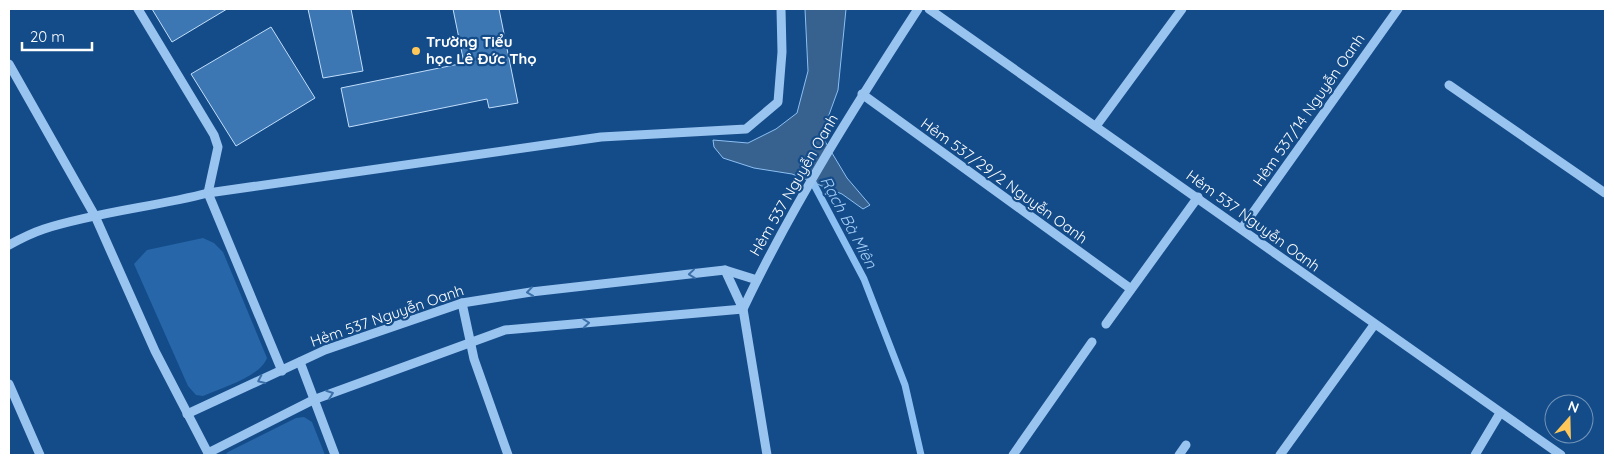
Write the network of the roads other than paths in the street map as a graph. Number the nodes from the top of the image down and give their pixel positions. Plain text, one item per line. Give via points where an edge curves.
1 (138, 9) edge
2 (781, 9) edge
3 (918, 9) edge
4 (929, 9) edge
5 (1182, 9) edge
6 (1398, 9) edge
7 (9, 64) edge
8 (1449, 85) dead end
9 (862, 94) junction
10 (1096, 126) junction
11 (208, 193) junction
12 (1605, 193) edge
13 (1198, 197) junction
14 (95, 216) junction
15 (1242, 228) junction
16 (9, 245) edge
17 (725, 270) junction
18 (757, 280) junction
19 (1131, 289) junction
20 (462, 302) junction
21 (743, 309) junction
22 (1106, 324) dead end
23 (1374, 325) junction
24 (1092, 342) dead end
25 (470, 343) junction
26 (300, 362) junction
27 (282, 371) junction
28 (9, 384) edge
29 (313, 400) junction
30 (1500, 413) junction
31 (187, 414) junction
32 (1186, 444) dead end
33 (208, 454) edge
34 (40, 455) edge
35 (335, 455) edge
36 (508, 455) edge
37 (767, 455) edge
38 (1013, 455) edge
39 (1178, 455) edge
40 (1280, 455) edge
41 (1475, 455) edge
42 (1561, 455) edge

1 - 11 street via 214,134 218,147
2 - 11 street via 778,102 746,129 601,137
3 - 9 street
4 - 10 street, Hẻm 537 Nguyễn Oanh
5 - 10 street
6 - 15 street, Hẻm 537/14 Nguyễn Oanh
7 - 14 street
8 - 12 street
9 - 18 street, Hẻm 537 Nguyễn Oanh
9 - 19 street, Hẻm 537/29/2 Nguyễn Oanh
10 - 13 street, Hẻm 537 Nguyễn Oanh
11 - 14 street via 159,206
11 - 27 street
13 - 15 street, Hẻm 537 Nguyễn Oanh
13 - 19 street
14 - 16 street via 42,229
14 - 31 street
15 - 23 street, Hẻm 537 Nguyễn Oanh
17 - 18 street, Hẻm 537 Nguyễn Oanh
17 -> 20 street, Hẻm 537 Nguyễn Oanh
17 - 21 street
18 - 21 street, Hẻm 537 Nguyễn Oanh
19 - 22 street
20 - 25 street
20 - 26 street, Hẻm 537 Nguyễn Oanh via 325,350
25 -> 21 street via 505,330
21 - 37 street
23 - 30 street, Hẻm 537 Nguyễn Oanh
23 - 40 street
24 - 38 street
29 -> 25 street
25 - 36 street
26 - 27 street, Hẻm 537 Nguyễn Oanh
26 - 29 street
27 -> 31 street, Hẻm 537 Nguyễn Oanh
28 - 34 street
29 - 33 street
29 - 35 street
30 - 41 street
30 - 42 street, Hẻm 537 Nguyễn Oanh
31 - 33 street
32 - 39 street

